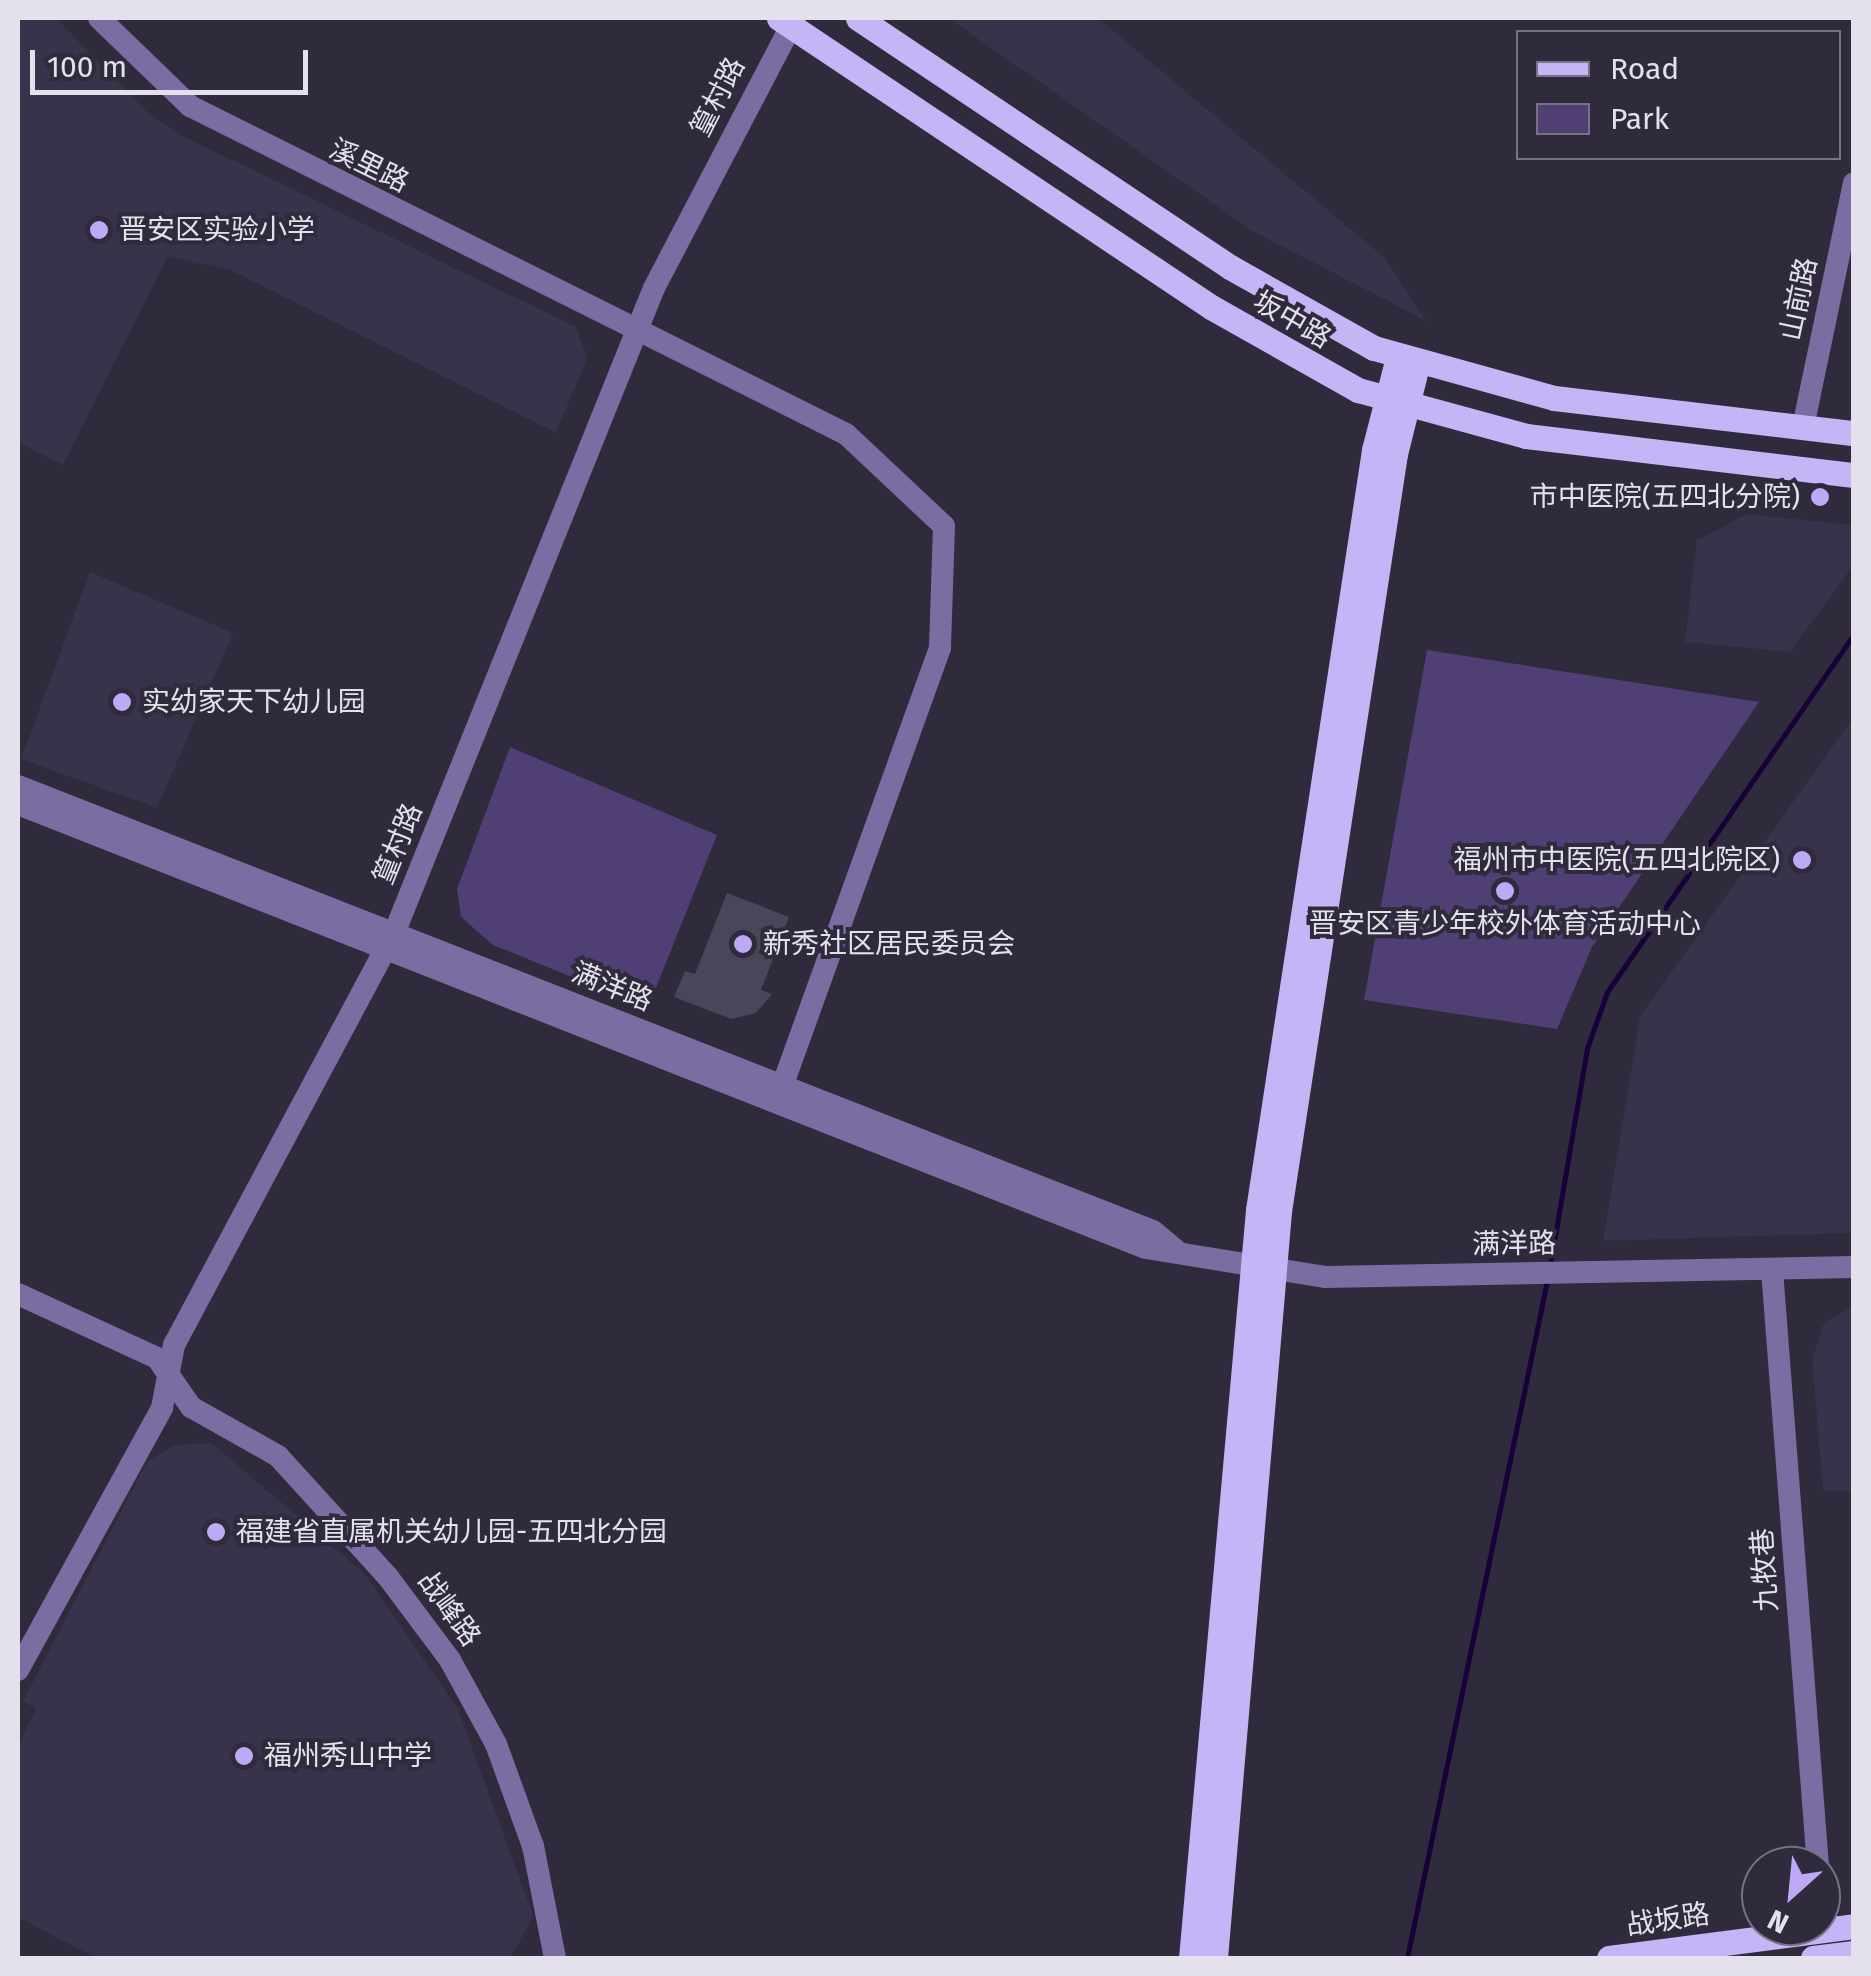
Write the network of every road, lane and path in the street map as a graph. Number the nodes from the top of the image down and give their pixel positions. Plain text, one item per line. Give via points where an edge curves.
1 (99, 18) edge
2 (858, 18) edge
3 (788, 20) edge
4 (1854, 183) edge
5 (638, 331) junction
6 (1407, 361) junction
7 (1395, 405) junction
8 (1803, 427) junction
9 (1854, 433) edge
10 (1854, 475) edge
11 (18, 786) edge
12 (18, 804) edge
13 (390, 940) junction
14 (782, 1088) junction
15 (1178, 1252) junction
16 (1262, 1266) junction
17 (1854, 1267) edge
18 (1772, 1270) junction
19 (18, 1294) edge
20 (174, 1376) junction
21 (18, 1670) edge
22 (1816, 1846) edge
23 (1741, 1935) edge
24 (1854, 1953) edge
25 (555, 1958) edge
26 (1191, 1958) edge
27 (1216, 1958) edge
28 (1609, 1958) edge
29 (1813, 1958) edge

1 - 5 street, 溪里路 via 164,86 209,117
2 - 6 main road, 坂中路 via 1230,267
3 - 5 street, 篁村路
3 - 7 main road, 坂中路 via 1248,330
4 - 8 street, 山前路
5 - 13 street, 篁村路
5 - 14 street, 溪里路 via 846,434 944,526 940,648
6 - 7 main road
6 - 8 main road, 坂中路 via 1554,398
7 - 10 main road, 坂中路 via 1526,436
7 - 16 main road
8 - 9 main road, 坂中路
11 - 13 street, 满洋路
12 - 13 street, 满洋路
13 - 14 street, 满洋路
13 - 15 street, 满洋路 via 1146,1248
13 - 20 street, 篁村路 via 174,1345
14 - 15 street, 满洋路 via 1153,1231
15 - 16 street, 满洋路
16 - 18 street, 满洋路 via 1325,1277
16 - 26 main road
16 - 27 main road
17 - 18 street, 满洋路
18 - 22 street, 九牧巷
19 - 20 street, 战峰路 via 157,1358
20 - 21 street, 篁村路
20 - 25 street, 战峰路 via 191,1407 278,1456 450,1660 518,1799
23 - 28 main road, 战坂路
24 - 29 main road

